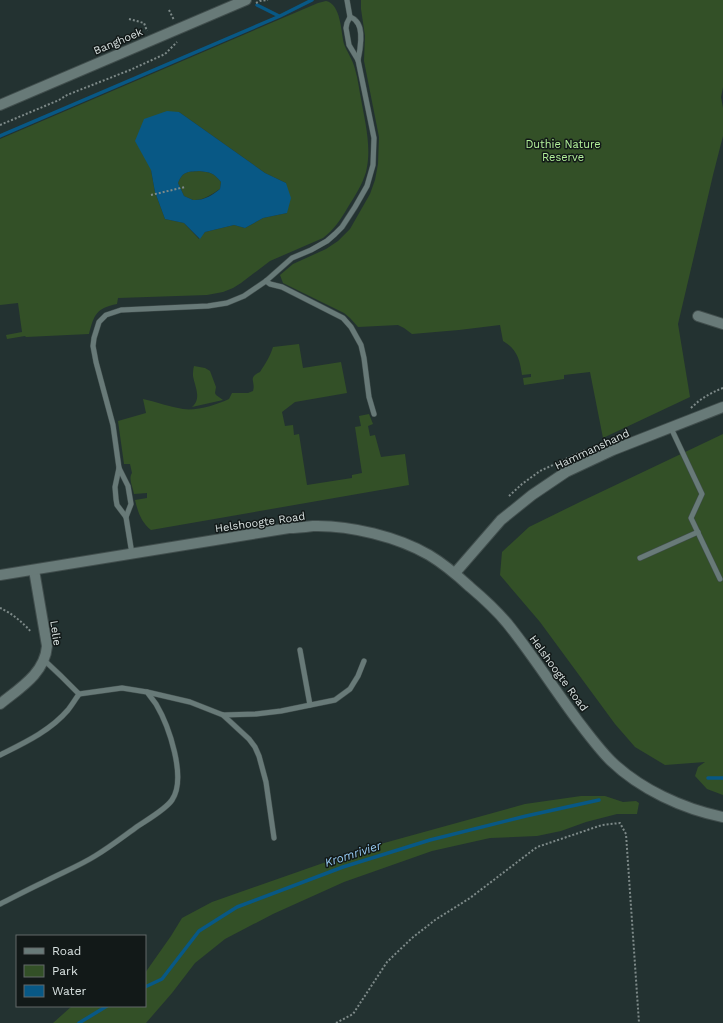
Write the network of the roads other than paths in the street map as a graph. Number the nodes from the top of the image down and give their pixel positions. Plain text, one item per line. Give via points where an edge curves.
1 (347, 0) edge
2 (250, 2) edge
3 (350, 17) junction
4 (358, 60) junction
5 (0, 105) edge
6 (266, 281) junction
7 (698, 316) dead end
8 (723, 324) edge
9 (723, 407) edge
10 (374, 414) dead end
11 (672, 428) junction
12 (119, 468) junction
13 (126, 517) junction
14 (698, 532) junction
15 (132, 554) junction
16 (640, 558) dead end
17 (34, 570) junction
18 (454, 572) junction
19 (0, 575) edge
20 (720, 579) dead end
21 (300, 650) dead end
22 (44, 660) junction
23 (364, 661) dead end
24 (146, 692) junction
25 (79, 694) junction
26 (0, 704) edge
27 (310, 705) junction
28 (223, 715) junction
29 (0, 755) edge
30 (723, 817) edge
31 (274, 838) dead end
32 (0, 904) edge

1 - 3 lane
2 - 5 main road, Banghoek
3 - 4 lane via 346,28 349,45
3 - 4 lane via 359,25 362,45
4 - 6 lane via 374,138 373,165 367,186 336,234 311,250 292,258
6 - 10 lane via 343,318 351,326 361,345
6 - 12 lane via 244,296 227,303 121,310 106,315 99,322 93,346 113,425
7 - 8 main road
9 - 11 main road, Hammanshand
11 - 14 lane via 702,494 691,518
11 - 18 main road, Hammanshand via 613,450 566,472 501,520
12 - 13 lane via 128,486 131,504
12 - 13 lane via 115,487 116,499 117,505
13 - 15 lane
14 - 16 lane
14 - 20 lane
15 - 17 main road, Helshoogte Road
15 - 18 main road, Helshoogte Road via 289,528 336,527 362,531 411,546
17 - 19 main road, Helshoogte Road
17 - 22 main road, Lelie via 47,646
18 - 30 main road, Helshoogte Road via 506,622 610,760 643,786 672,801
21 - 27 lane
22 - 25 lane
22 - 26 main road, Lelie via 38,671
23 - 27 lane via 354,683 343,695 336,700
24 - 25 lane via 122,688
24 - 28 lane via 190,702
24 - 32 lane via 162,717 176,762 178,779 171,801 158,813 97,855
25 - 29 lane via 67,711 48,728
27 - 28 lane via 281,711
28 - 31 lane via 249,739 260,756

